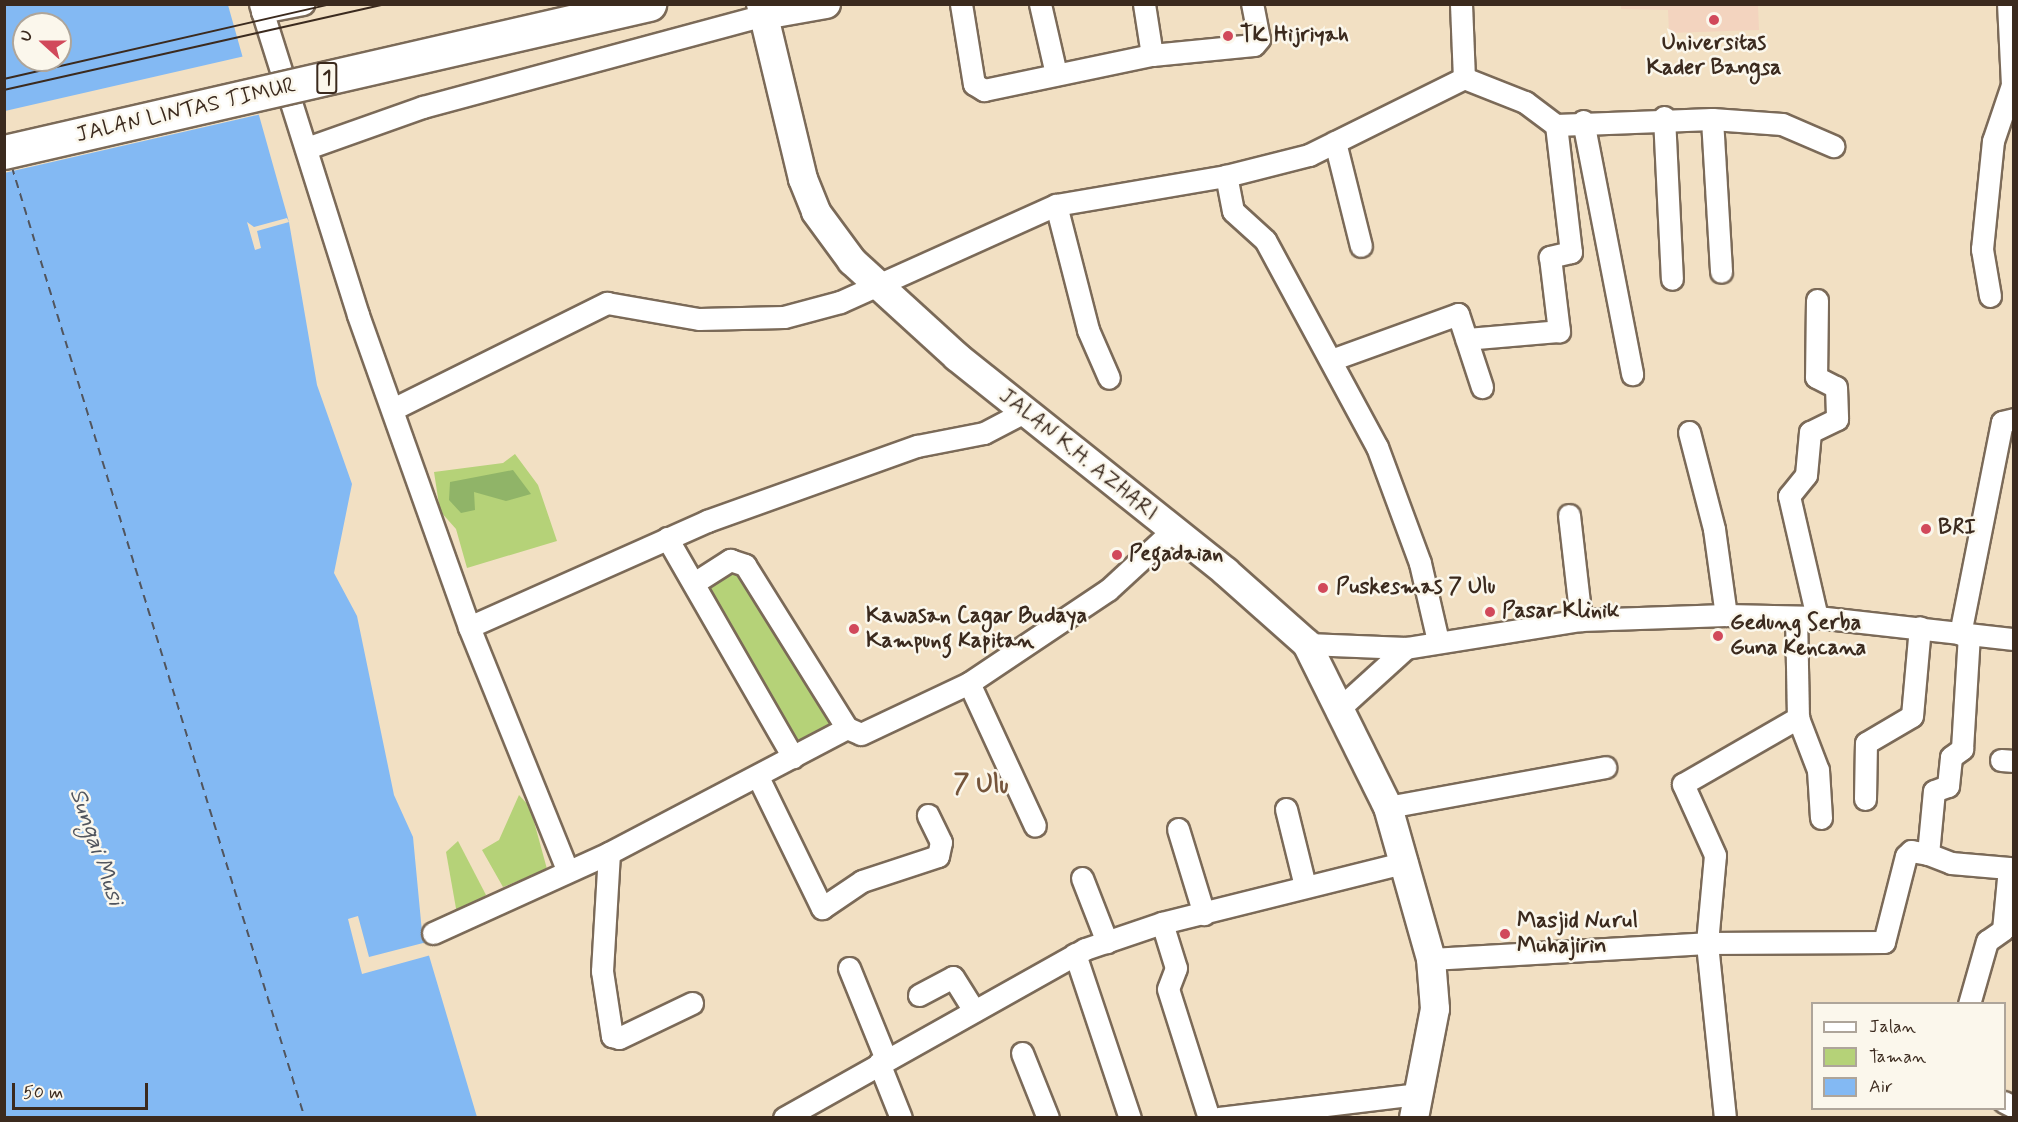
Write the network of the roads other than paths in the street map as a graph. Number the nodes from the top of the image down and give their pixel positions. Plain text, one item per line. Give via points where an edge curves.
1 (303, 4) edge
2 (559, 4) edge
3 (649, 4) edge
4 (826, 4) edge
5 (962, 4) edge
6 (1040, 4) edge
7 (1144, 4) edge
8 (1252, 4) edge
9 (1461, 4) edge
10 (2008, 4) edge
11 (261, 8) edge
12 (763, 10) edge
13 (2013, 42) edge
14 (1152, 55) junction
15 (1463, 65) junction
16 (1056, 74) junction
17 (1664, 117) junction
18 (1712, 119) junction
19 (1583, 121) junction
20 (1556, 124) junction
21 (4, 132) edge
22 (1335, 142) junction
23 (1833, 146) dead end
24 (307, 148) junction
25 (4, 152) edge
26 (1226, 176) junction
27 (1056, 205) junction
28 (1361, 246) dead end
29 (1721, 272) dead end
30 (1672, 279) dead end
31 (874, 286) junction
32 (1990, 296) dead end
33 (1817, 300) dead end
34 (1466, 339) junction
35 (1332, 360) junction
36 (1632, 374) dead end
37 (1109, 378) dead end
38 (1482, 387) dead end
39 (393, 409) junction
40 (1024, 412) junction
41 (2013, 419) edge
42 (1689, 432) dead end
43 (1569, 515) dead end
44 (1173, 530) junction
45 (667, 538) junction
46 (694, 583) junction
47 (1726, 615) junction
48 (1817, 617) junction
49 (1796, 618) junction
50 (1581, 620) junction
51 (469, 627) junction
52 (1920, 627) junction
53 (1965, 635) junction
54 (2013, 639) edge
55 (1438, 641) junction
56 (1307, 644) junction
57 (1406, 648) junction
58 (969, 682) junction
59 (1341, 707) junction
60 (1798, 718) junction
61 (847, 728) junction
62 (793, 756) junction
63 (1605, 767) dead end
64 (761, 776) junction
65 (1865, 799) dead end
66 (1388, 807) junction
67 (1286, 809) dead end
68 (928, 815) dead end
69 (1821, 818) dead end
70 (1035, 826) dead end
71 (1178, 829) dead end
72 (609, 853) junction
73 (1928, 854) junction
74 (1406, 862) junction
75 (2012, 868) edge
76 (567, 870) dead end
77 (1082, 878) dead end
78 (1305, 886) junction
79 (1204, 914) junction
80 (1162, 923) junction
81 (434, 933) dead end
82 (1107, 942) junction
83 (1707, 943) junction
84 (1075, 954) junction
85 (1431, 959) junction
86 (849, 968) dead end
87 (919, 995) dead end
88 (1971, 1002) edge
89 (692, 1004) dead end
90 (974, 1011) junction
91 (1022, 1053) dead end
92 (883, 1061) junction
93 (1415, 1107) edge
94 (784, 1118) edge
95 (901, 1118) edge
96 (1048, 1118) edge
97 (1130, 1118) edge
98 (1209, 1118) edge
99 (1219, 1118) edge
100 (1725, 1118) edge

1 - 11 street
2 - 21 highway, JALAN LINTAS TIMUR / 1
3 - 25 highway, JALAN LINTAS TIMUR / 1, bridge
4 - 12 street
5 - 16 street via 976,87 984,90
6 - 16 street
7 - 14 street
8 - 14 street via 1256,44
9 - 15 street
10 - 13 street
11 - 24 street
12 - 24 street via 423,107
12 - 31 street, JALAN K.H. AZHARI via 803,179 816,212
13 - 32 street via 2012,84 1993,141 1983,236
14 - 16 street
15 - 20 street
15 - 22 street
17 - 18 street
17 - 19 street
17 - 30 street
18 - 23 street via 1782,124
18 - 29 street
19 - 20 street
19 - 36 street
20 - 34 street via 1571,252 1551,257 1559,331
22 - 26 street via 1276,167
22 - 28 street
24 - 39 street via 335,249
26 - 27 street
26 - 35 street via 1233,211 1265,240
27 - 31 street
27 - 37 street via 1088,330
31 - 39 street via 837,303 755,320 699,319 607,303
31 - 40 street, JALAN K.H. AZHARI
33 - 48 street via 1816,377 1836,387 1837,419 1810,432 1806,475 1789,496
34 - 35 street via 1458,314
34 - 38 street
35 - 55 street via 1399,501
39 - 51 street
40 - 44 street, JALAN K.H. AZHARI
40 - 45 street via 984,433 917,446
41 - 53 street via 2002,422
42 - 47 street via 1714,530
43 - 50 street
44 - 56 street, JALAN K.H. AZHARI
44 - 58 street via 1108,590
45 - 46 street
45 - 51 street
46 - 61 street via 730,560 745,565
46 - 62 street
47 - 49 street
47 - 50 street
48 - 49 street
48 - 52 street
49 - 60 street
50 - 55 street
51 - 76 street
52 - 53 street
52 - 65 street via 1912,716 1866,743
53 - 54 street
53 - 73 street via 1962,747 1951,757 1948,786 1934,791
55 - 57 street
56 - 57 street
56 - 59 street, JALAN K.H. AZHARI
57 - 59 street
58 - 61 street via 871,732
58 - 70 street
59 - 66 street, JALAN K.H. AZHARI
60 - 69 street via 1818,770
60 - 83 street via 1683,784 1714,851
61 - 62 street
62 - 64 street
63 - 66 street
64 - 68 street via 820,907 862,881 938,856 942,847
64 - 72 street
66 - 74 street, JALAN K.H. AZHARI
67 - 78 street
71 - 79 street
72 - 81 street
72 - 89 street via 602,971 612,1036 619,1038
73 - 75 street via 1951,863
73 - 83 street via 1911,851 1906,856 1882,944
74 - 78 street
74 - 85 street, JALAN K.H. AZHARI
75 - 88 street via 2002,930 1987,941
77 - 82 street
78 - 79 street
79 - 80 street
80 - 82 street
80 - 98 street via 1176,968 1168,989
82 - 84 street
83 - 85 street
83 - 100 street
84 - 90 street
84 - 97 street
85 - 93 street, JALAN K.H. AZHARI via 1432,1030
86 - 92 street
87 - 90 street via 953,977
90 - 92 street
91 - 96 street
92 - 94 street
92 - 95 street
93 - 99 street

